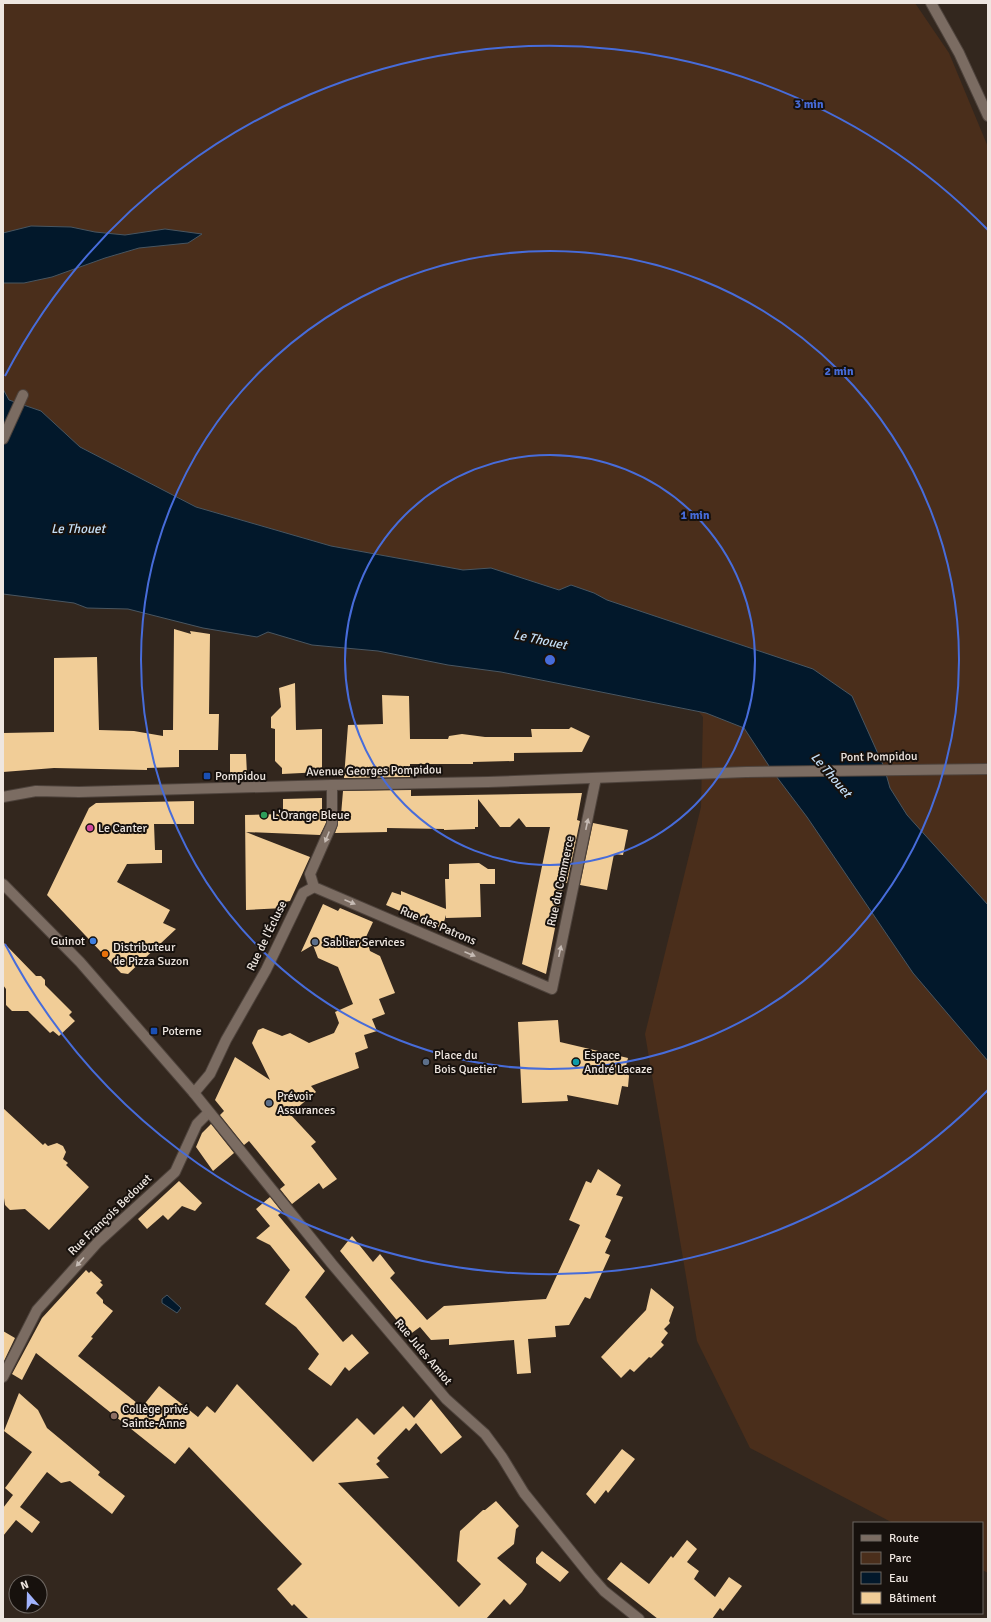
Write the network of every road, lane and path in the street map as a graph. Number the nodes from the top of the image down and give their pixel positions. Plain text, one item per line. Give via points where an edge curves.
1 (931, 3) edge
2 (988, 116) edge
3 (23, 394) dead end
4 (3, 439) edge
5 (988, 767) edge
6 (746, 772) joint
7 (596, 778) junction
8 (332, 785) junction
9 (3, 797) edge
10 (3, 884) edge
11 (314, 887) junction
12 (552, 989) joint
13 (194, 1093) junction
14 (209, 1112) junction
15 (3, 1377) edge
16 (639, 1619) edge

1 - 2 main road via 960,52
3 - 4 main road
5 - 6 main road, Pont Pompidou
6 - 7 main road, Avenue Georges Pompidou
7 - 8 main road, Avenue Georges Pompidou
12 -> 7 main road, Rue du Commerce
8 - 9 main road, Avenue Georges Pompidou via 36,791
8 -> 11 main road via 332,824 310,874
10 - 13 main road, Rue Jules Amiot via 80,962
11 -> 12 main road, Rue des Patrons
11 - 13 main road, Rue de l'Écluse via 303,893 266,970 226,1040 210,1074
13 - 14 main road, Rue Jules Amiot
14 -> 15 main road, Rue François Bedouet via 198,1124 175,1172 107,1234 37,1310
14 - 16 main road, Rue Jules Amiot via 446,1399 485,1434 524,1493 590,1575 604,1591

